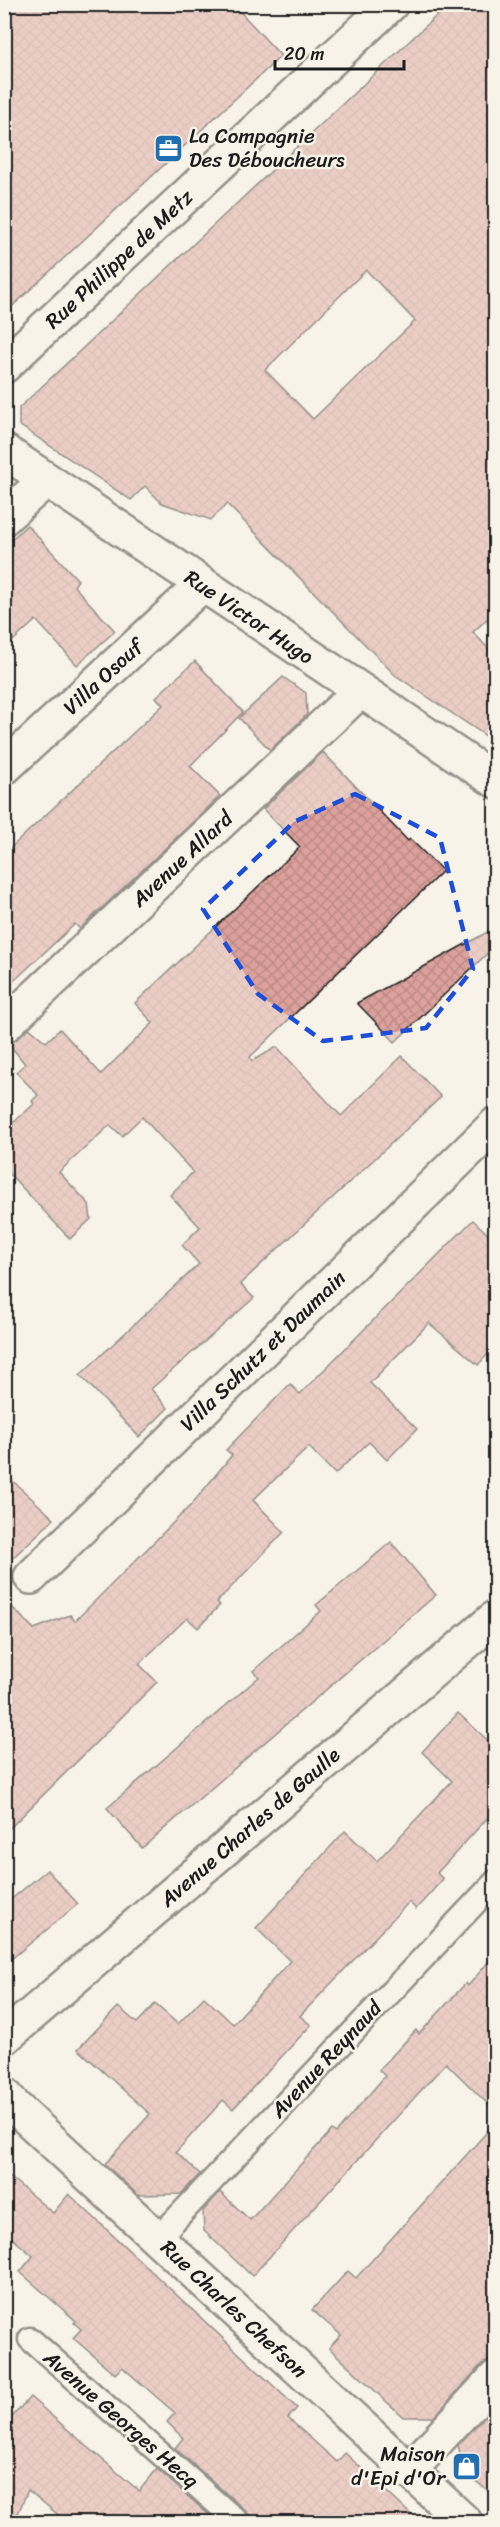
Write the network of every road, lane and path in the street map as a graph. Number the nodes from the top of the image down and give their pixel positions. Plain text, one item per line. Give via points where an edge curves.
1 (391, 4) edge
2 (4, 366) edge
3 (4, 451) edge
4 (46, 480) junction
5 (4, 518) edge
6 (202, 585) junction
7 (360, 692) junction
8 (4, 768) edge
9 (495, 781) edge
10 (4, 1026) edge
11 (495, 1125) edge
12 (31, 1578) dead end
13 (495, 1617) edge
14 (495, 1881) edge
15 (4, 2038) edge
16 (4, 2094) edge
17 (158, 2238) junction
18 (30, 2339) dead end
19 (495, 2377) edge
20 (408, 2472) junction
21 (238, 2523) edge
22 (465, 2523) edge

1 - 2 street, Rue Philippe de Metz
3 - 4 street, Rue Victor Hugo
4 - 5 street
4 - 6 street, Rue Victor Hugo
6 - 7 street, Rue Victor Hugo
6 - 8 street, Villa Osouf
7 - 9 street, Rue Victor Hugo
7 - 10 street, Avenue Allard
11 - 12 street, Villa Schutz et Daumain
13 - 15 street, Avenue Charles de Gaulle
14 - 17 lane, Avenue Reynaud
16 - 17 street, Rue Charles Chefson
17 - 20 street, Rue Charles Chefson
18 - 21 lane, Avenue Georges Hecq
19 - 20 street
20 - 22 street, Rue Charles Chefson

